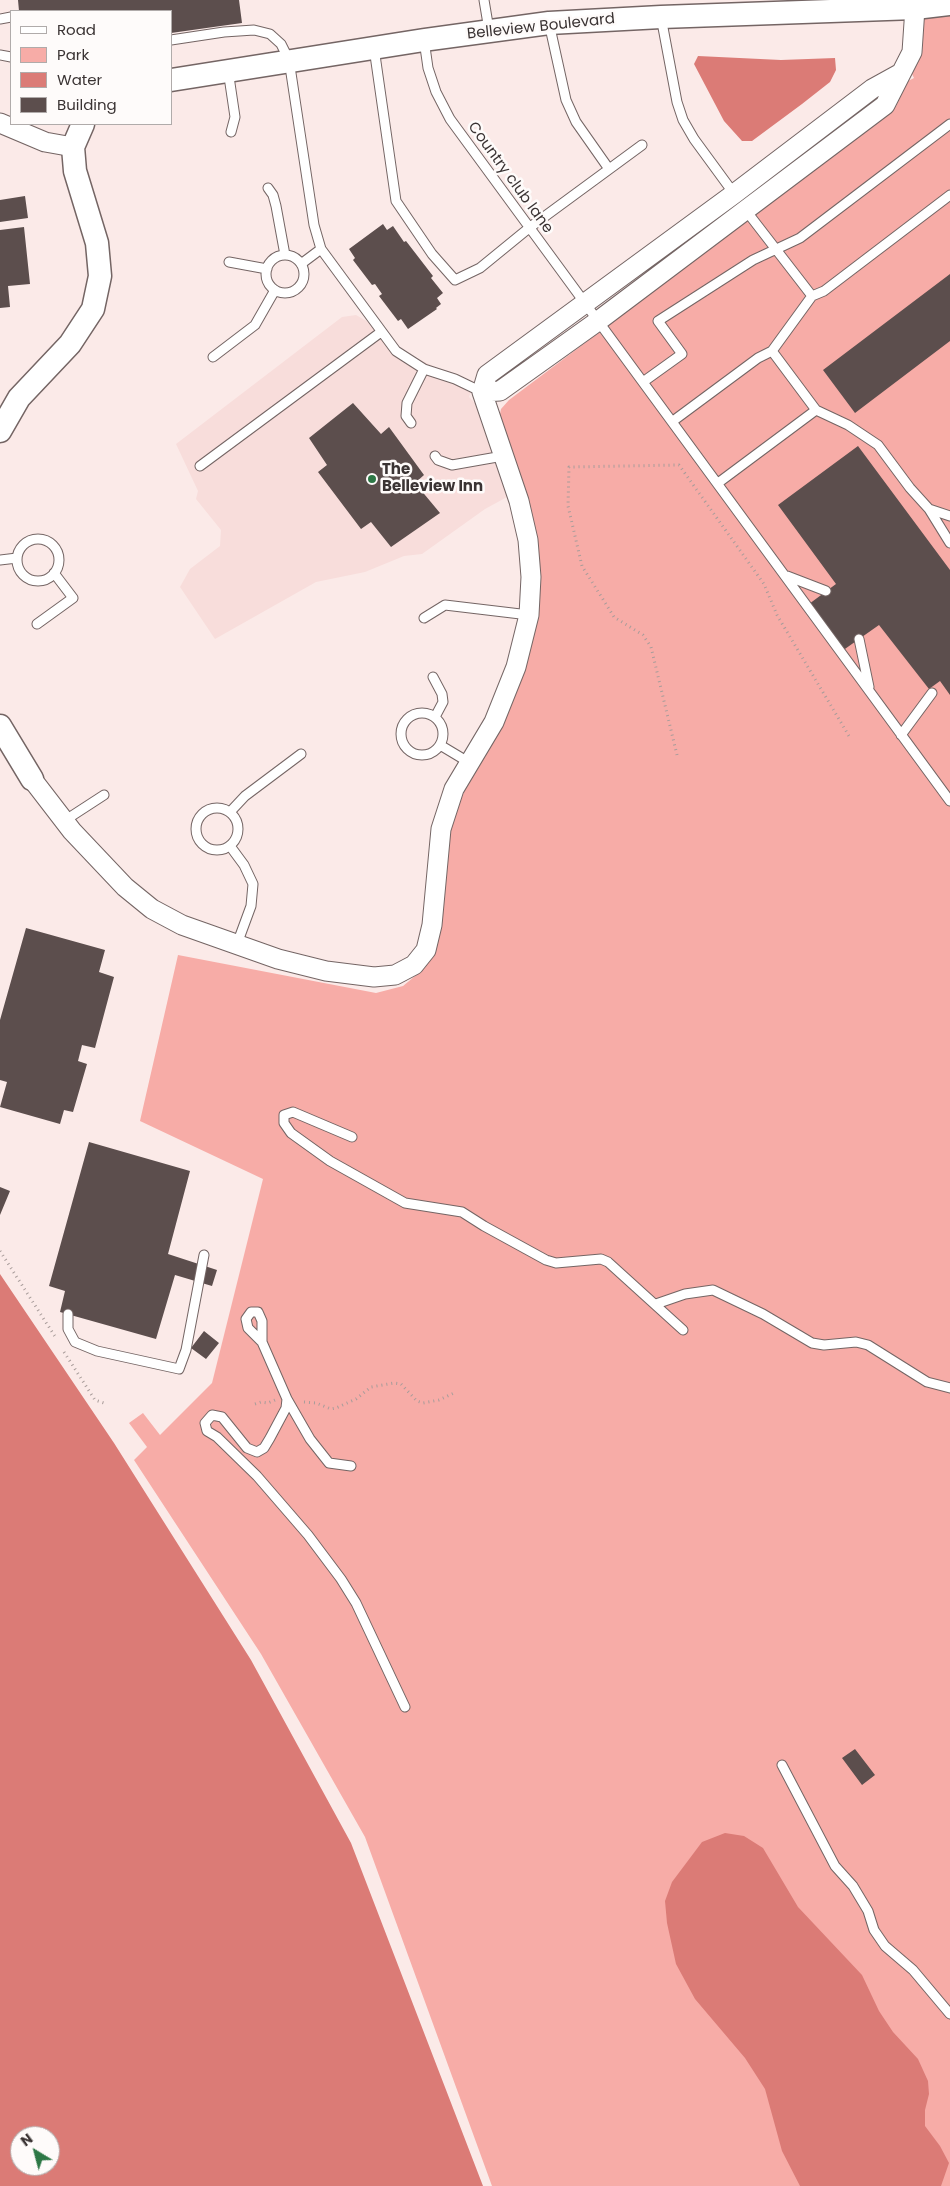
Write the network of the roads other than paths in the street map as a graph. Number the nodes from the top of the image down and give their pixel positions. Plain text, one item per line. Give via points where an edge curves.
1 (484, 0) edge
2 (950, 4) edge
3 (915, 8) junction
4 (662, 17) junction
5 (549, 23) junction
6 (489, 30) junction
7 (172, 40) edge
8 (424, 40) junction
9 (374, 47) junction
10 (289, 60) junction
11 (228, 70) junction
12 (901, 73) junction
13 (172, 80) edge
14 (0, 122) edge
15 (950, 124) edge
16 (82, 125) edge
17 (231, 132) dead end
18 (642, 144) dead end
19 (73, 147) junction
20 (609, 169) junction
21 (268, 188) dead end
22 (734, 194) junction
23 (950, 195) edge
24 (746, 210) junction
25 (529, 228) junction
26 (321, 249) junction
27 (776, 250) junction
28 (285, 255) junction
29 (229, 262) dead end
30 (301, 264) junction
31 (267, 269) junction
32 (275, 290) junction
33 (812, 296) junction
34 (586, 305) junction
35 (598, 321) junction
36 (380, 332) junction
37 (772, 351) junction
38 (213, 357) dead end
39 (424, 369) junction
40 (643, 382) junction
41 (482, 392) junction
42 (816, 410) junction
43 (673, 421) junction
44 (411, 423) dead end
45 (0, 431) edge
46 (435, 456) dead end
47 (503, 456) junction
48 (200, 466) dead end
49 (718, 482) junction
50 (929, 510) junction
51 (950, 516) edge
52 (950, 543) edge
53 (17, 558) junction
54 (0, 560) edge
55 (54, 573) junction
56 (786, 575) junction
57 (826, 591) dead end
58 (529, 615) junction
59 (424, 618) dead end
60 (37, 624) dead end
61 (859, 640) dead end
62 (433, 678) dead end
63 (870, 692) junction
64 (932, 693) dead end
65 (435, 717) junction
66 (0, 726) edge
67 (901, 735) junction
68 (440, 745) junction
69 (301, 754) dead end
70 (470, 763) junction
71 (32, 779) joint
72 (104, 795) dead end
73 (950, 801) edge
74 (230, 812) junction
75 (64, 821) junction
76 (230, 846) junction
77 (237, 944) junction
78 (352, 1137) dead end
79 (204, 1255) dead end
80 (656, 1304) junction
81 (68, 1314) dead end
82 (683, 1330) dead end
83 (262, 1342) dead end
84 (950, 1388) edge
85 (282, 1399) junction
86 (351, 1466) dead end
87 (405, 1707) dead end
88 (782, 1765) dead end
89 (950, 2014) edge

1 - 6 lane
2 - 3 street, Belleview Boulevard
3 - 4 street, Belleview Boulevard
3 - 12 street via 912,52
4 - 5 street, Belleview Boulevard
4 - 22 lane via 683,120
5 - 6 street, Belleview Boulevard
5 - 20 lane via 566,100 576,122
6 - 8 street, Belleview Boulevard
7 - 10 lane via 254,30 270,34 281,44
8 - 9 street, Belleview Boulevard
8 - 25 lane, Country club lane via 428,68 450,119
9 - 10 street, Belleview Boulevard
9 - 25 lane via 396,201 432,254 455,280 480,268
10 - 11 street, Belleview Boulevard
10 - 26 lane via 314,225
11 - 13 street, Belleview Boulevard
11 - 17 lane via 235,117
12 - 22 street via 872,89
12 - 24 street via 885,105
14 - 19 street via 45,142
15 - 27 lane via 800,238
16 - 19 street
18 - 20 lane
19 - 45 street via 75,171 97,243 100,276 93,309 70,344 19,398
20 - 25 lane
21 - 28 lane via 276,206
22 - 24 lane
22 - 34 street
23 - 33 lane via 824,291
24 - 27 lane
24 - 35 street
25 - 34 lane, Country club lane
26 - 30 lane
26 - 36 lane
27 - 33 lane
27 - 40 lane via 753,260 658,321 682,354
28 - 30 lane via 292,256
28 - 31 lane via 274,259
29 - 31 lane
30 - 32 lane via 304,276 299,287 288,293
31 - 32 lane via 267,281
32 - 38 lane via 255,325
33 - 37 lane
34 - 35 lane, Country club lane
34 - 41 street via 487,375
35 - 40 lane, Country club lane
35 - 41 street via 500,391
36 - 39 lane via 396,351
36 - 48 lane
37 - 42 lane
37 - 43 lane
39 - 41 lane
39 - 44 lane via 407,403 406,416
40 - 43 lane, Country club lane
41 - 47 street
42 - 49 lane
42 - 50 lane via 848,425 878,445
43 - 49 lane, Country club lane
46 - 47 lane via 452,465
47 - 58 street via 528,540 531,577
49 - 56 lane, Country club lane
50 - 51 lane
50 - 52 lane
53 - 54 lane
53 - 55 lane via 20,571 30,580 43,580
53 - 55 lane via 29,542 43,540 50,543 58,554
55 - 60 lane via 72,598
56 - 57 lane
56 - 63 lane, Country club lane
58 - 59 lane via 445,605
58 - 70 street via 516,667 494,722
61 - 63 lane
62 - 65 lane via 443,702
63 - 67 lane, Country club lane
64 - 67 lane
65 - 68 lane via 442,727
65 - 68 lane via 422,712 410,716 401,734 405,747 416,754 429,754
66 - 71 street
67 - 73 lane, Country club lane
68 - 70 lane
69 - 74 lane via 245,796
70 - 77 street via 454,789 441,830 432,925 426,950 414,964 395,975 374,977 326,971
71 - 75 street
72 - 75 lane
74 - 76 lane via 238,829
74 - 76 lane via 217,808 203,813 196,833 209,849
75 - 77 street via 99,862 152,909 182,925
76 - 77 lane via 253,884 251,906
78 - 80 lane via 294,1112 284,1115 284,1123 291,1133 379,1190 405,1203 462,1212 546,1260 556,1263 601,1259
79 - 81 lane via 186,1350 179,1369 97,1351 75,1342 68,1329
80 - 82 lane
80 - 84 lane via 685,1294 713,1290 812,1343 839,1345 856,1342 868,1345 927,1382
83 - 85 lane
85 - 86 lane via 330,1463
85 - 87 lane via 286,1408 264,1448 257,1452 247,1448 222,1417 212,1415 205,1423 207,1431 257,1476 341,1579 356,1603
88 - 89 lane via 835,1866 853,1886 884,1946 913,1970

